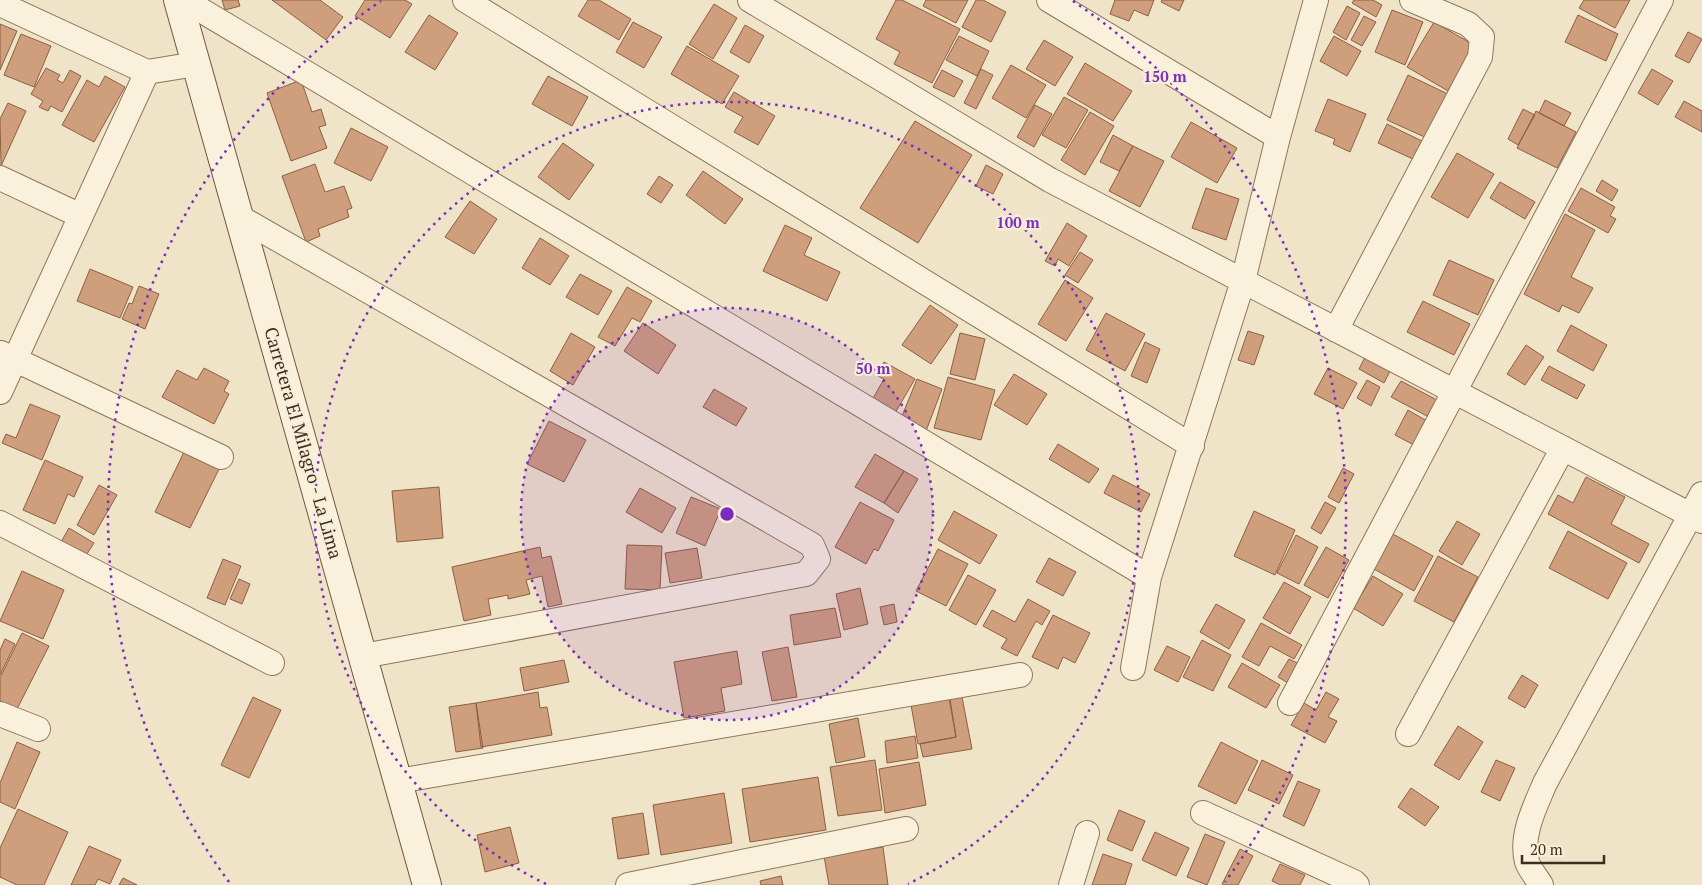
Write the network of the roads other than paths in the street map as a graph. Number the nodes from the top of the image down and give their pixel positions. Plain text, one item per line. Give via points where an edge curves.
1 (178, 0) edge
2 (184, 0) edge
3 (465, 0) edge
4 (750, 0) edge
5 (1049, 0) edge
6 (1316, 0) edge
7 (1412, 0) edge
8 (1661, 0) edge
9 (0, 4) edge
10 (196, 64) junction
11 (147, 72) junction
12 (1278, 137) junction
13 (0, 178) edge
14 (81, 216) junction
15 (239, 218) junction
16 (1243, 281) junction
17 (1336, 330) junction
18 (8, 356) edge
19 (0, 392) edge
20 (1455, 392) junction
21 (1192, 446) junction
22 (1563, 448) junction
23 (221, 457) dead end
24 (1702, 494) edge
25 (1696, 518) edge
26 (0, 524) edge
27 (1149, 577) junction
28 (363, 656) junction
29 (272, 662) dead end
30 (1133, 668) dead end
31 (1020, 675) dead end
32 (1290, 703) dead end
33 (0, 714) edge
34 (38, 729) dead end
35 (1408, 734) dead end
36 (398, 781) junction
37 (1203, 813) dead end
38 (906, 829) dead end
39 (1087, 832) dead end
40 (427, 885) edge
41 (628, 885) edge
42 (1071, 885) edge
43 (1357, 885) edge
44 (1541, 885) edge

1 - 10 main road, Carretera El Milagro - La Lima
2 - 27 street
3 - 21 street
4 - 16 street via 1050,180
5 - 12 street
6 - 12 street
7 - 17 street via 1468,24 1482,37 1480,57
8 - 20 street
9 - 11 street
10 - 11 street
10 - 15 main road, Carretera El Milagro - La Lima
11 - 14 street
12 - 16 street
13 - 14 street
14 - 18 street
15 - 28 main road, Carretera El Milagro - La Lima
15 - 28 street via 812,545 818,559 806,574
16 - 17 street
16 - 21 street
17 - 20 street
18 - 19 street
18 - 23 street
20 - 22 street
20 - 32 street
21 - 27 street
22 - 25 street
22 - 35 street
24 - 25 street
25 - 44 street via 1545,783 1531,816 1525,843 1528,862
26 - 29 street
27 - 30 street
28 - 36 main road, Carretera El Milagro - La Lima
31 - 36 street
33 - 34 street
36 - 40 main road, Carretera El Milagro - La Lima
37 - 43 street
38 - 41 street
39 - 42 street

